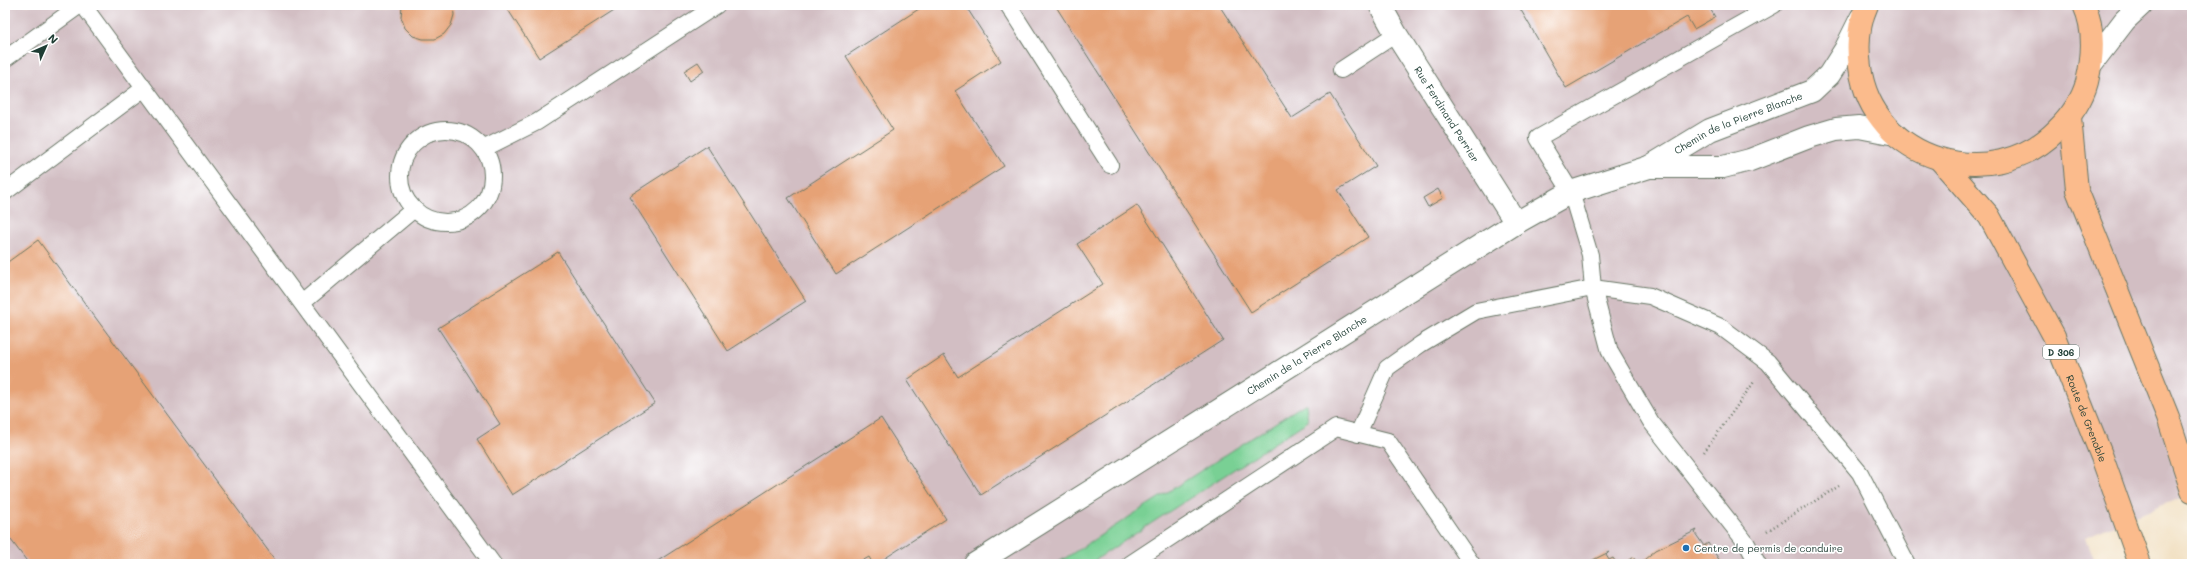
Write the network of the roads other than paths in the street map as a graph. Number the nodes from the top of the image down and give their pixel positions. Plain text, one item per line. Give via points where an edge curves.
1 (82, 5) edge
2 (717, 5) edge
3 (1008, 5) edge
4 (1380, 5) edge
5 (1774, 5) edge
6 (2084, 5) edge
7 (2141, 5) edge
8 (1864, 10) edge
9 (1396, 34) junction
10 (5, 58) edge
11 (2092, 63) junction
12 (1341, 70) dead end
13 (144, 89) junction
14 (2070, 117) junction
15 (1895, 134) junction
16 (483, 149) junction
17 (1941, 161) junction
18 (1110, 165) dead end
19 (1649, 166) junction
20 (5, 192) edge
21 (1571, 192) junction
22 (414, 209) junction
23 (1516, 222) junction
24 (1593, 288) junction
25 (302, 304) junction
26 (1358, 434) junction
27 (2192, 491) edge
28 (493, 564) edge
29 (975, 564) edge
30 (1130, 564) edge
31 (1472, 564) edge
32 (1758, 564) edge
33 (1907, 564) edge
34 (2140, 564) edge

1 - 10 lane
1 - 13 lane
2 - 16 lane via 537,122
3 - 18 lane
4 - 9 street, Rue Ferdinand Perrier
5 - 21 lane via 1538,138
6 - 11 main road via 2092,36
7 - 11 street via 2125,20
8 - 15 main road via 1857,48 1862,80 1874,109
8 - 19 street, Chemin de la Pierre Blanche via 1845,50 1829,75 1812,91 1710,130
9 - 12 lane
9 - 23 street, Rue Ferdinand Perrier
11 - 14 main road via 2084,91
13 - 20 lane
13 - 25 lane
14 - 17 main road via 2045,143 2013,160 1977,166
14 - 27 main road via 2077,190 2168,416
15 - 17 main road via 1916,150
15 - 19 street, Chemin de la Pierre Blanche via 1859,127 1836,129 1723,167
16 - 22 lane via 490,162 490,190 484,204 473,214 459,221 443,222 427,218
16 - 22 lane via 461,132 446,130 432,132 419,138 408,150 401,164 400,181 404,196
17 - 34 main road, Route de Grenoble / D 306 via 1988,216 2054,336 2102,457
19 - 21 street, Chemin de la Pierre Blanche
21 - 23 street, Chemin de la Pierre Blanche
21 - 24 lane via 1590,255
22 - 25 lane
23 - 29 street, Chemin de la Pierre Blanche
24 - 26 lane via 1476,311 1421,344 1387,368
24 - 32 lane via 1610,352 1651,422 1747,544
24 - 33 lane via 1650,296 1721,327 1768,362 1860,473
25 - 28 lane
26 - 30 lane via 1336,428
26 - 31 lane via 1388,441

